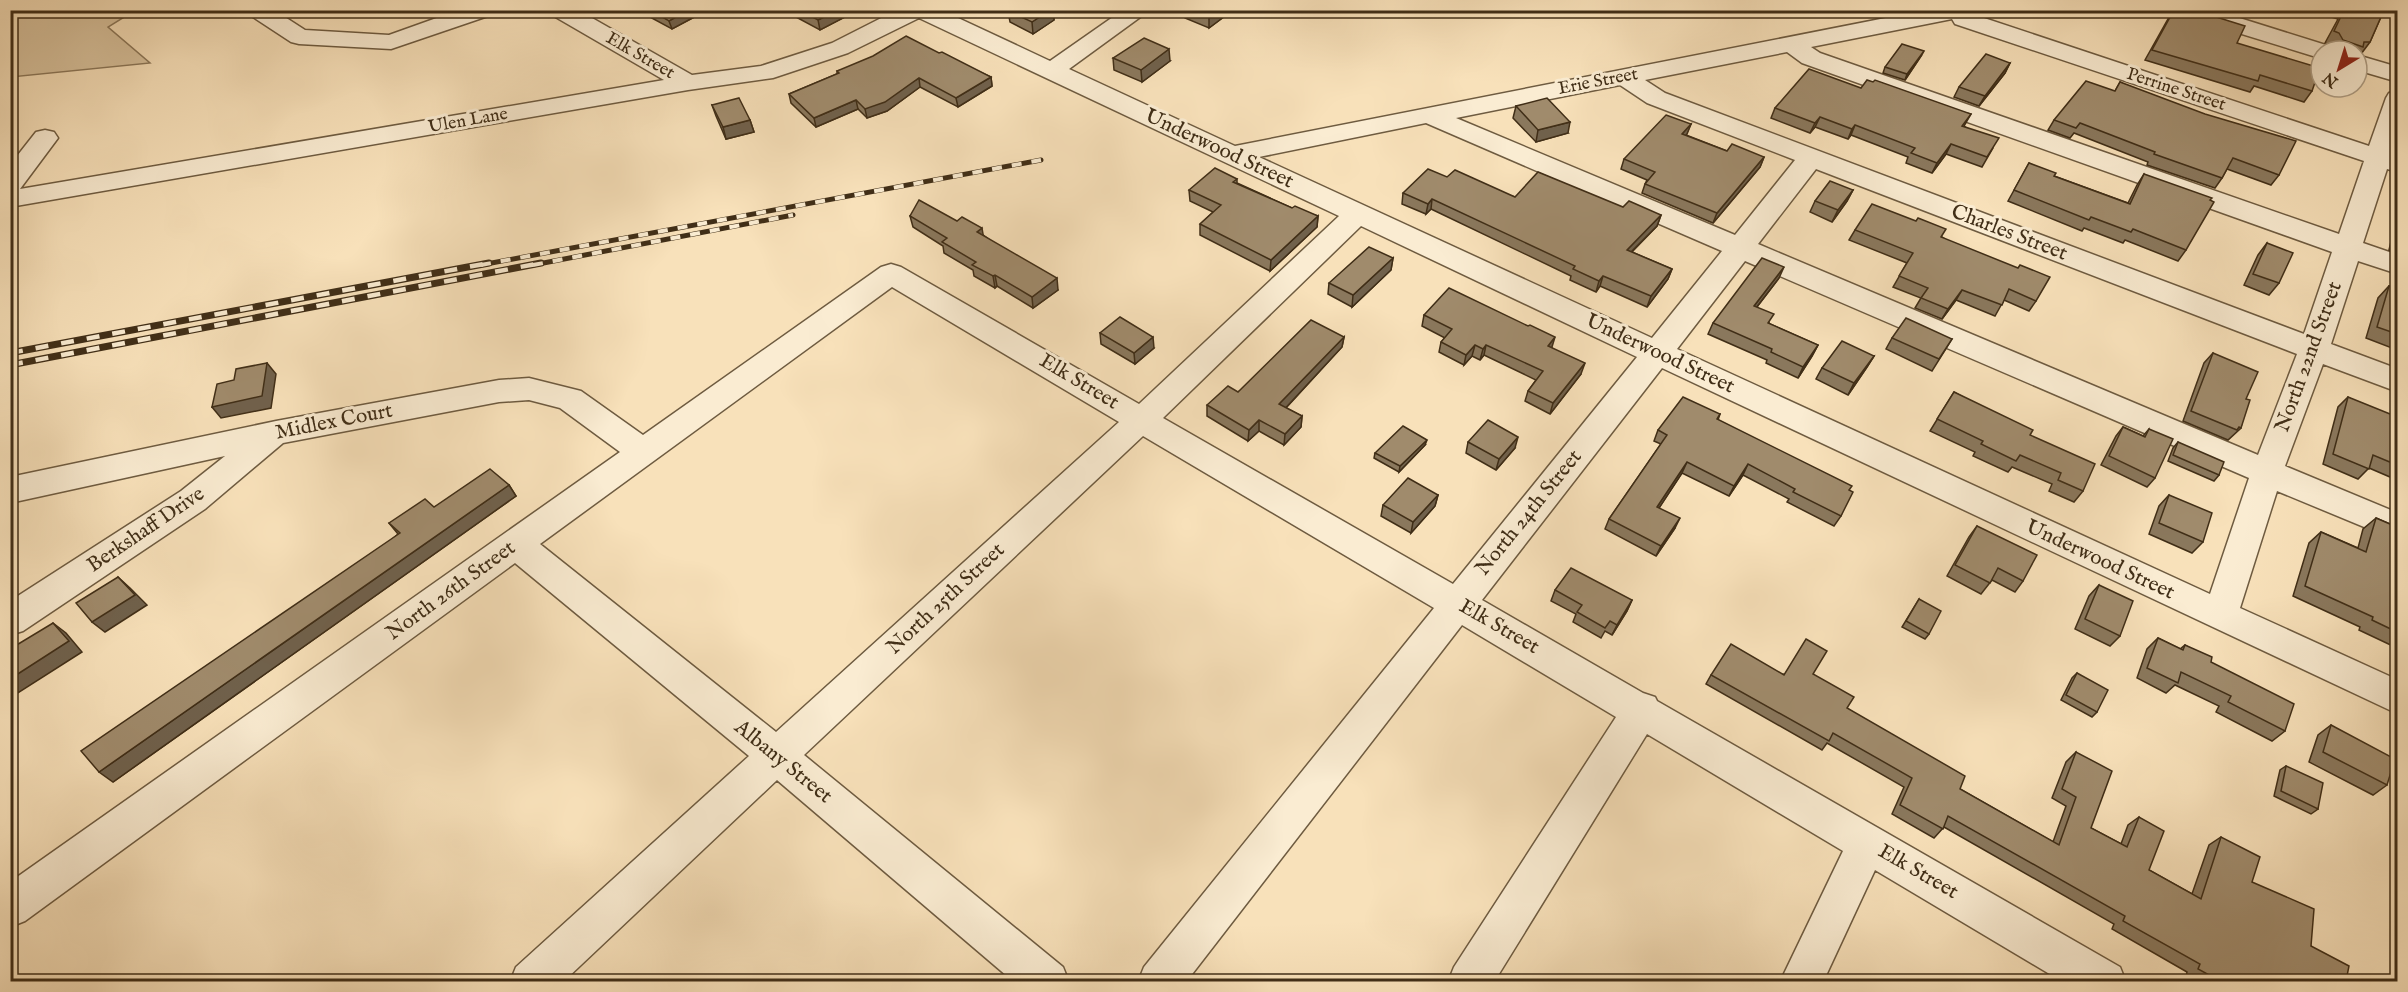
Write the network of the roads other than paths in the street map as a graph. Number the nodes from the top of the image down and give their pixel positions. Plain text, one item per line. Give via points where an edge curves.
1 (258, 10) edge
2 (483, 10) edge
3 (560, 10) edge
4 (916, 10) edge
5 (921, 10) edge
6 (1139, 10) edge
7 (2188, 10) edge
8 (1964, 11) edge
9 (1791, 44) junction
10 (2309, 47) edge
11 (2369, 66) edge
12 (1051, 71) junction
13 (2397, 75) edge
14 (1624, 77) junction
15 (688, 83) junction
16 (2397, 98) edge
17 (1428, 116) junction
18 (45, 138) dead end
19 (1232, 154) junction
20 (1811, 158) junction
21 (2387, 161) edge
22 (10, 184) edge
23 (10, 199) edge
24 (1357, 213) junction
25 (2347, 247) junction
26 (1739, 248) junction
27 (2397, 265) edge
28 (891, 274) joint
29 (2314, 349) junction
30 (1657, 352) junction
31 (2397, 381) edge
32 (1142, 420) junction
33 (276, 433) junction
34 (644, 453) junction
35 (2267, 472) junction
36 (10, 490) edge
37 (2397, 528) edge
38 (516, 544) junction
39 (1456, 603) junction
40 (2220, 616) junction
41 (10, 620) edge
42 (2397, 698) edge
43 (1642, 709) junction
44 (776, 755) junction
45 (1868, 842) junction
46 (10, 907) edge
47 (531, 981) edge
48 (1048, 981) edge
49 (1159, 981) edge
50 (1469, 981) edge
51 (1802, 981) edge
52 (2105, 981) edge

1 - 2 street via 299,37 391,42
3 - 15 street, Elk Street
4 - 15 street, Ulen Lane via 840,48 764,73
5 - 12 street, Underwood Street
6 - 12 street
7 - 10 street
8 - 9 street, Erie Street
8 - 21 street, Perrine Street via 1963,19
9 - 14 street, Erie Street
9 - 25 street via 1811,58
11 - 13 street
12 - 19 street, Underwood Street
14 - 17 street, Erie Street
14 - 20 street, Charles Street via 1656,98
15 - 23 street, Ulen Lane
16 - 21 street, North 22nd Street
17 - 19 street, Erie Street
17 - 26 street
18 - 22 street
19 - 24 street, Underwood Street
20 - 26 street, North 24th Street
20 - 29 street, Charles Street
21 - 25 street, North 22nd Street
24 - 30 street, Underwood Street
24 - 32 street, North 25th Street
25 - 27 street
25 - 29 street, North 22nd Street
26 - 30 street, North 24th Street
26 - 35 street
28 - 32 street, Elk Street
28 - 34 street, North 26th Street
29 - 31 street, Charles Street
29 - 35 street, North 22nd Street
30 - 39 street, North 24th Street
30 - 40 street, Underwood Street
32 - 39 street, Elk Street
32 - 44 street, North 25th Street
33 - 34 street, Midlex Court via 499,391 529,389 570,399
33 - 36 street, Midlex Court
33 - 41 street, Berkshaff Drive via 193,500
34 - 38 street, North 26th Street
35 - 37 street
35 - 40 street, North 22nd Street
38 - 44 street, Albany Street
38 - 46 street, North 26th Street
39 - 43 street, Elk Street
39 - 49 street, North 24th Street
40 - 42 street, Underwood Street
43 - 45 street, Elk Street
43 - 50 street
44 - 47 street, North 25th Street
44 - 48 street, Albany Street
45 - 51 street
45 - 52 street, Elk Street

